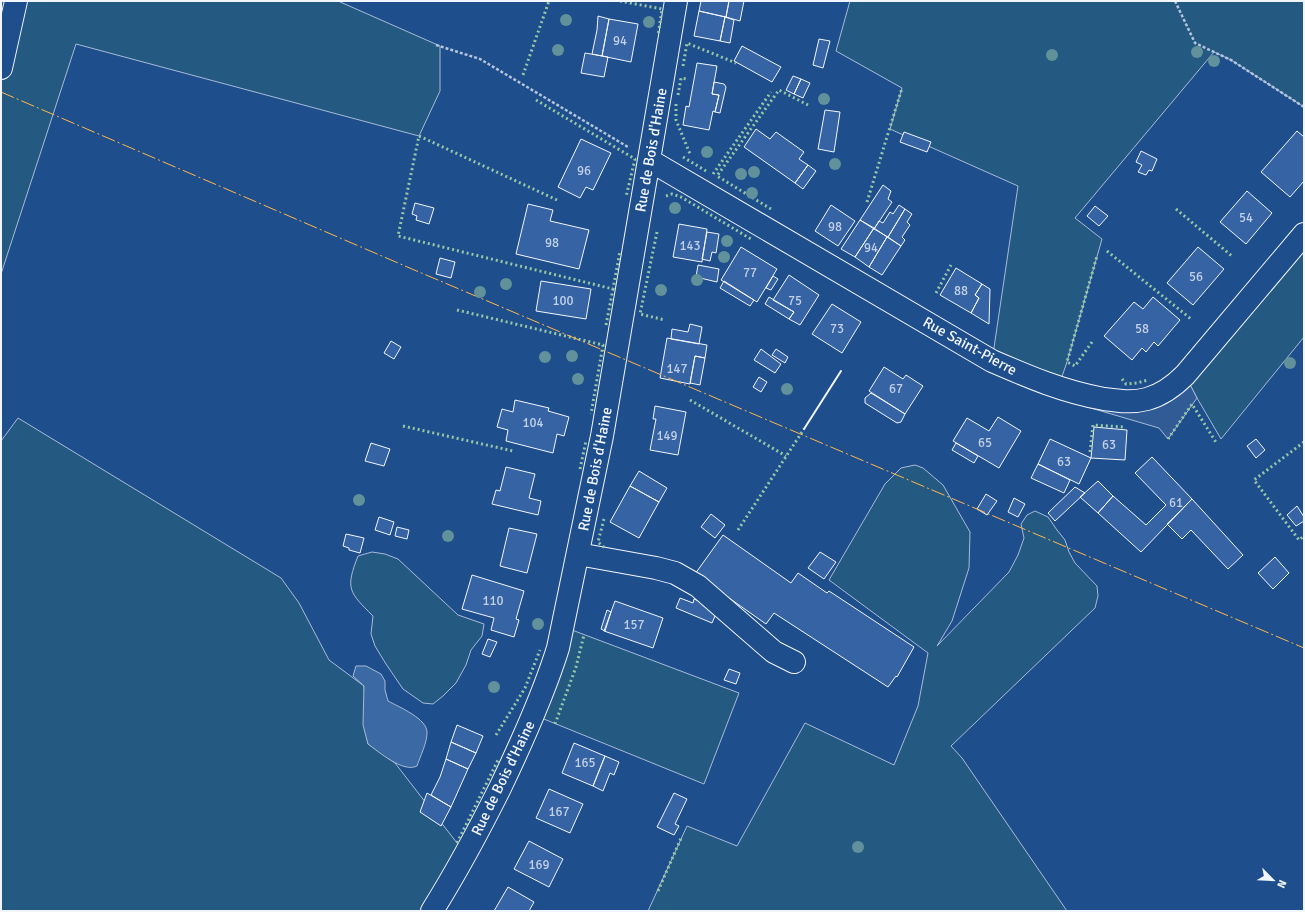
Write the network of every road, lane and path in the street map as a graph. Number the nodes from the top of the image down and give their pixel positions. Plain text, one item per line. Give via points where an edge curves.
1 (16, 1) edge
2 (676, 1) edge
3 (1175, 1) edge
4 (436, 45) dead end
5 (1, 68) edge
6 (1304, 107) edge
7 (649, 160) junction
8 (1304, 234) edge
9 (578, 554) junction
10 (794, 662) dead end
11 (432, 911) edge

1 - 5 street
2 - 7 street, Rue de Bois d'Haine
3 - 6 path via 1195,43 1231,60
4 - 7 path via 480,59
7 - 8 street, Rue Saint-Pierre via 992,361 1058,388 1119,401 1147,399 1174,386
7 - 9 street, Rue de Bois d'Haine via 602,436
9 - 10 street via 656,568 675,574 698,586 774,652
9 - 11 street, Rue de Bois d'Haine via 558,648 528,730 476,836

